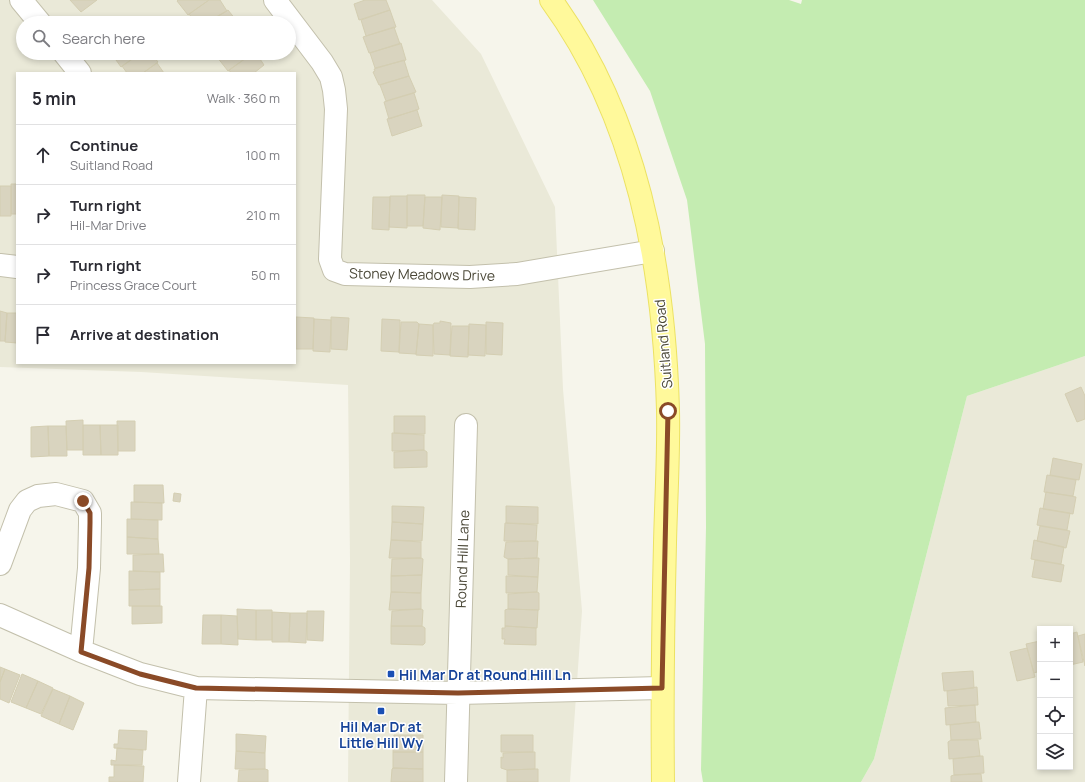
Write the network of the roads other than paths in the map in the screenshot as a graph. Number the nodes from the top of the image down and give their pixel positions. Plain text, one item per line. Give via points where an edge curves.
1 (21, 0) edge
2 (275, 0) edge
3 (551, 0) edge
4 (34, 16) edge
5 (287, 16) edge
6 (296, 28) edge
7 (70, 60) edge
8 (79, 72) edge
9 (653, 251) junction
10 (0, 265) edge
11 (16, 266) edge
12 (466, 425) dead end
13 (0, 564) edge
14 (0, 615) edge
15 (81, 652) junction
16 (196, 688) junction
17 (662, 688) junction
18 (458, 693) junction
19 (189, 782) edge
20 (456, 782) edge
21 (663, 782) edge

1 - 4 street
2 - 5 street, Stoney Meadows Drive
3 - 9 main road, Suitland Road via 571,28 615,114 637,177
6 - 9 street, Stoney Meadows Drive via 331,76 334,90 336,109 330,259 334,270 345,274 470,277 509,275
7 - 8 street
9 - 17 main road, Suitland Road via 663,333 668,411
10 - 11 street
12 - 18 street, Round Hill Lane
13 - 15 street via 20,510 27,500 56,494 83,501 90,513 90,523 89,568
14 - 15 street
15 - 16 street via 140,674
16 - 18 street
16 - 19 street
17 - 18 street
17 - 21 main road, Suitland Road
18 - 20 street, Round Hill Lane

